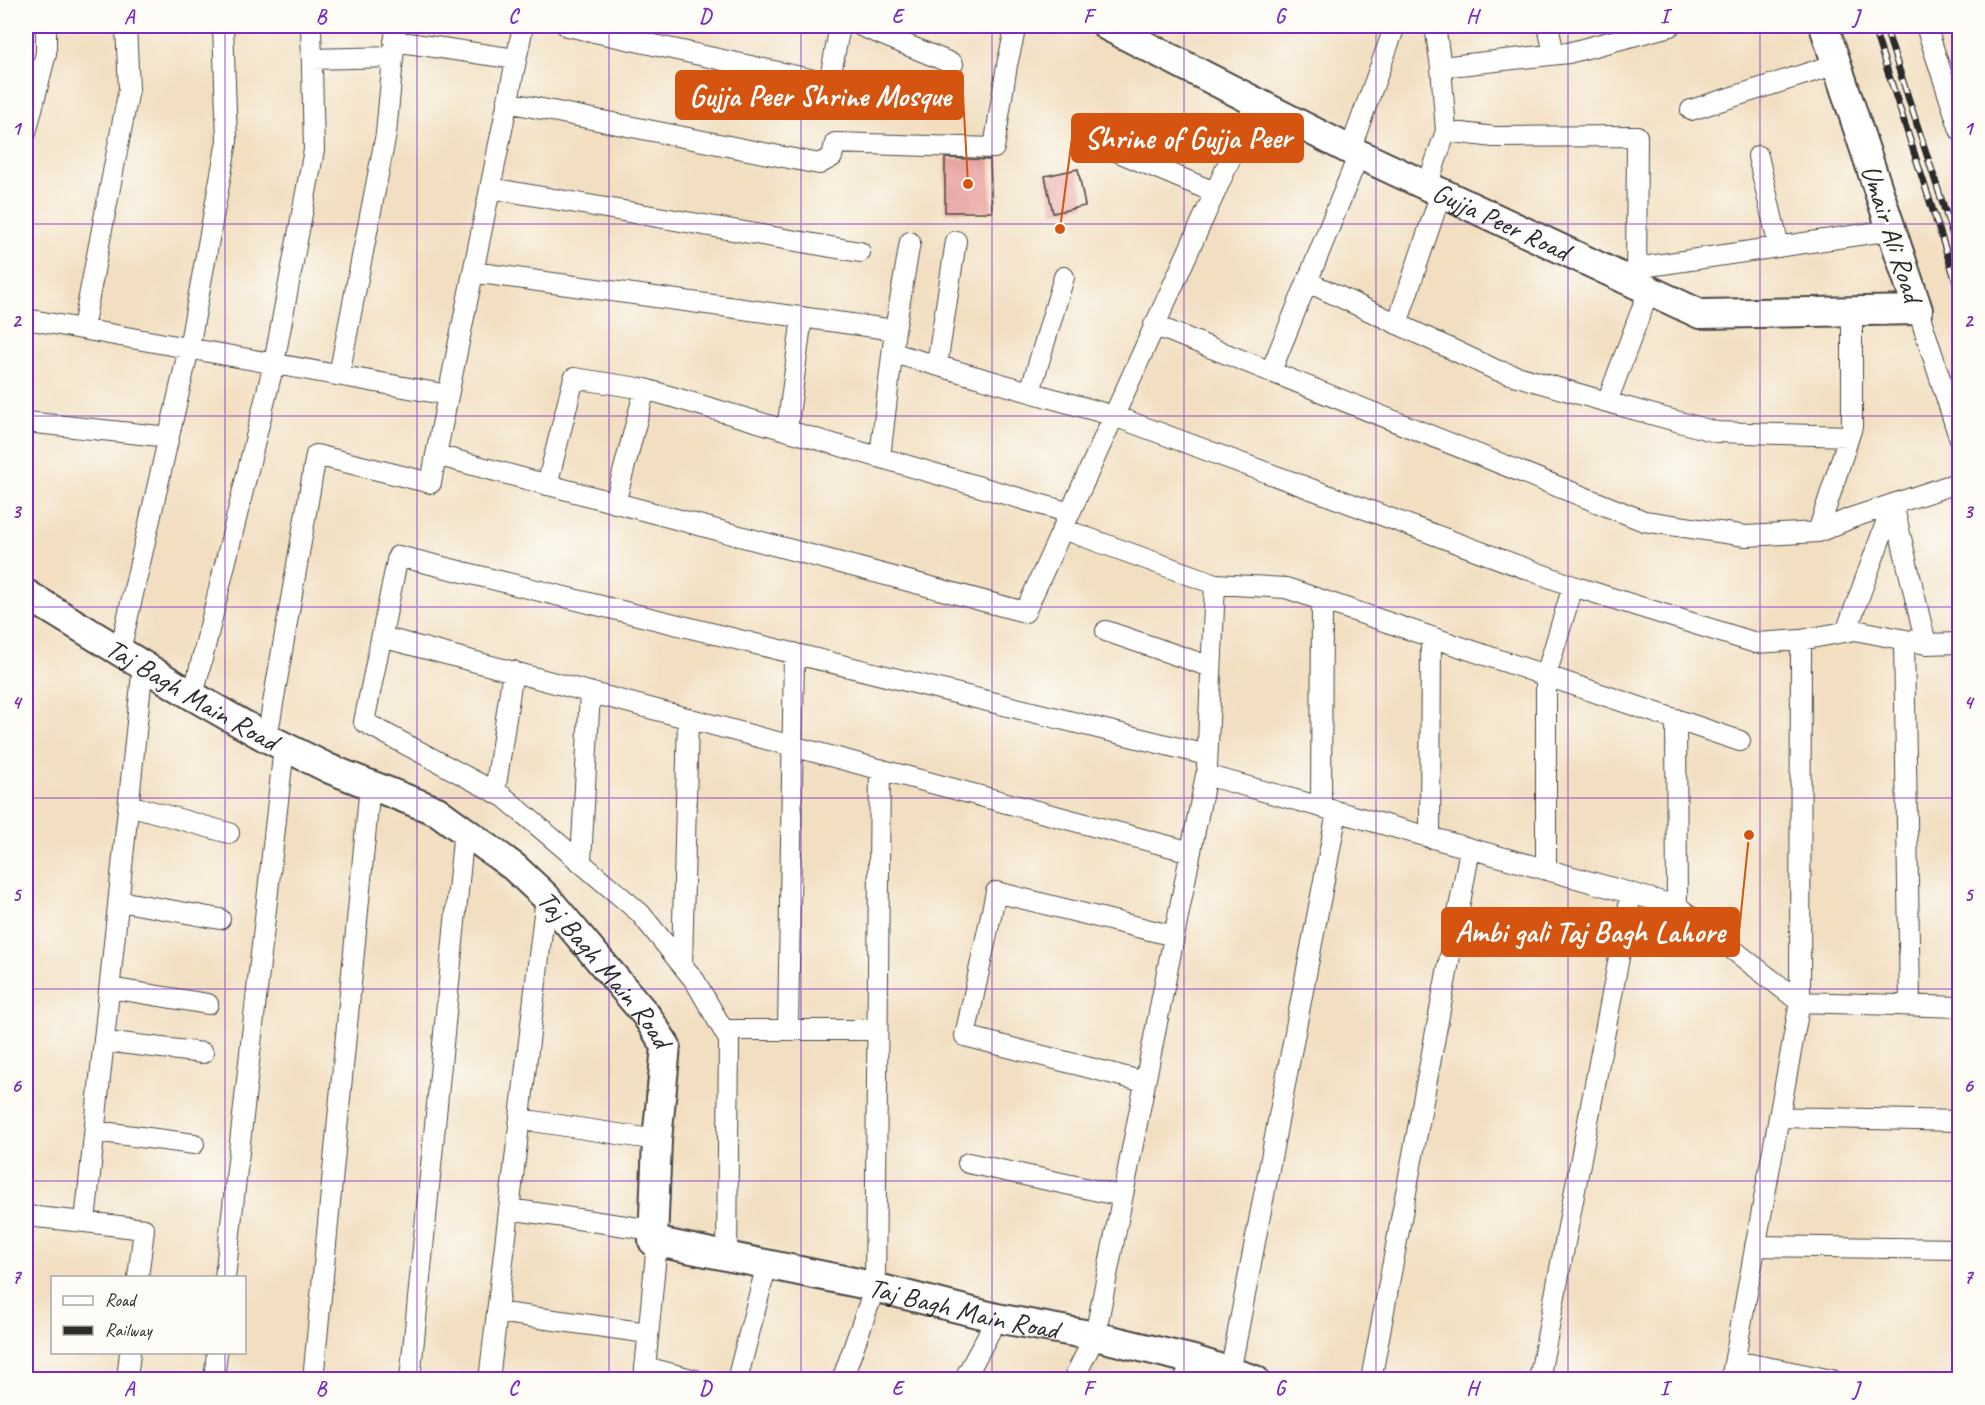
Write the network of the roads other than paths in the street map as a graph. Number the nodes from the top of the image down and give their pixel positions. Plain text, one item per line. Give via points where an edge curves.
1 (46, 26) edge
2 (126, 26) edge
3 (223, 26) edge
4 (311, 26) edge
5 (523, 26) edge
6 (567, 26) edge
7 (840, 26) edge
8 (861, 26) edge
9 (1016, 26) edge
10 (1107, 26) edge
11 (1394, 26) edge
12 (1435, 26) edge
13 (1548, 26) edge
14 (1666, 26) edge
15 (1824, 26) edge
16 (1926, 26) edge
17 (394, 41) edge
18 (1554, 54) junction
19 (312, 59) junction
20 (516, 59) junction
21 (953, 64) dead end
22 (1837, 64) junction
23 (1441, 67) junction
24 (829, 83) junction
25 (892, 97) dead end
26 (507, 102) junction
27 (1256, 102) junction
28 (1691, 110) dead end
29 (1959, 128) edge
30 (1446, 131) junction
31 (26, 133) edge
32 (1116, 152) dead end
33 (1354, 152) junction
34 (1758, 156) dead end
35 (490, 188) junction
36 (1434, 189) junction
37 (1214, 192) junction
38 (1892, 230) junction
39 (956, 241) dead end
40 (910, 242) dead end
41 (1779, 247) junction
42 (860, 252) dead end
43 (473, 272) junction
44 (1064, 277) dead end
45 (1640, 281) junction
46 (1308, 282) junction
47 (1918, 310) junction
48 (1852, 311) junction
49 (802, 317) junction
50 (26, 319) edge
51 (1397, 324) junction
52 (1154, 325) junction
53 (83, 328) junction
54 (896, 330) junction
55 (189, 348) junction
56 (893, 353) junction
57 (274, 363) junction
58 (937, 365) junction
59 (1271, 371) junction
60 (339, 375) junction
61 (645, 389) junction
62 (1030, 392) junction
63 (448, 395) junction
64 (1607, 402) junction
65 (1114, 416) junction
66 (26, 422) edge
67 (787, 430) junction
68 (1849, 436) junction
69 (169, 437) junction
70 (1959, 440) edge
71 (436, 455) junction
72 (880, 458) junction
73 (1959, 482) edge
74 (547, 484) junction
75 (615, 502) junction
76 (1893, 504) junction
77 (1067, 521) junction
78 (1818, 532) junction
79 (1215, 584) junction
80 (1573, 586) junction
81 (26, 594) edge
82 (1322, 600) junction
83 (1106, 632) dead end
84 (1846, 632) junction
85 (382, 636) junction
86 (1431, 637) junction
87 (1801, 640) junction
88 (1904, 641) junction
89 (1959, 643) edge
90 (1926, 644) junction
91 (794, 653) junction
92 (131, 658) junction
93 (1211, 667) junction
94 (513, 672) junction
95 (1546, 675) junction
96 (590, 692) junction
97 (193, 696) junction
98 (688, 718) junction
99 (1676, 719) junction
100 (1740, 741) dead end
101 (276, 742) junction
102 (793, 746) junction
103 (1207, 755) junction
104 (880, 769) junction
105 (1206, 775) junction
106 (370, 785) junction
107 (495, 792) junction
108 (129, 806) junction
109 (1329, 809) junction
110 (464, 830) junction
111 (230, 833) dead end
112 (1430, 838) junction
113 (1470, 849) junction
114 (1191, 852) junction
115 (581, 862) junction
116 (1546, 870) junction
117 (1631, 894) junction
118 (546, 897) junction
119 (119, 901) junction
120 (1677, 906) junction
121 (220, 919) dead end
122 (1174, 936) junction
123 (682, 965) junction
124 (110, 988) junction
125 (1800, 1002) junction
126 (208, 1004) dead end
127 (1910, 1005) junction
128 (1959, 1007) edge
129 (724, 1030) junction
130 (788, 1030) junction
131 (878, 1030) junction
132 (104, 1041) junction
133 (203, 1053) dead end
134 (1145, 1082) junction
135 (1779, 1117) junction
136 (520, 1119) junction
137 (1959, 1121) edge
138 (95, 1131) junction
139 (657, 1140) junction
140 (194, 1144) dead end
141 (968, 1163) dead end
142 (1122, 1196) junction
143 (509, 1209) junction
144 (26, 1216) edge
145 (86, 1222) junction
146 (655, 1237) junction
147 (1755, 1246) junction
148 (1959, 1249) edge
149 (727, 1257) junction
150 (767, 1264) junction
151 (138, 1276) edge
152 (225, 1276) edge
153 (875, 1287) junction
154 (497, 1312) junction
155 (997, 1318) junction
156 (648, 1333) junction
157 (1095, 1336) junction
158 (130, 1354) edge
159 (217, 1354) edge
160 (1189, 1370) edge
161 (1733, 1370) edge
162 (645, 1373) edge
163 (1243, 1376) edge
164 (127, 1380) edge
165 (214, 1380) edge
166 (313, 1380) edge
167 (410, 1380) edge
168 (489, 1380) edge
169 (695, 1380) edge
170 (737, 1380) edge
171 (842, 1380) edge
172 (964, 1380) edge
173 (1073, 1380) edge
174 (1371, 1380) edge
175 (1539, 1380) edge
176 (1832, 1380) edge

1 - 31 street via 46,52
2 - 53 street via 129,89
3 - 55 street via 227,141
4 - 19 street
5 - 20 street
6 - 24 street
7 - 24 street
8 - 21 street
9 - 26 street via 994,148 835,143 831,157 819,164
10 - 27 street, Gujja Peer Road
11 - 33 street
12 - 23 street
13 - 18 street
14 - 18 street
15 - 22 street, Umair Ali Road
16 - 29 street
17 - 19 street
17 - 20 street
17 - 60 street via 386,134
18 - 23 street
19 - 57 street via 314,150
20 - 26 street
22 - 28 street
22 - 38 street, Umair Ali Road
23 - 30 street
24 - 25 street
26 - 35 street
27 - 33 street, Gujja Peer Road
27 - 37 street
30 - 36 street
30 - 45 street via 1494,137 1637,136
32 - 37 street
33 - 36 street, Gujja Peer Road
33 - 46 street
34 - 41 street
35 - 42 street
35 - 43 street
36 - 45 street, Gujja Peer Road
36 - 51 street
37 - 52 street
38 - 41 street
38 - 47 street, Umair Ali Road
39 - 58 street
40 - 54 street
41 - 45 street
43 - 49 street
43 - 63 street
44 - 62 street
45 - 48 street, Gujja Peer Road via 1700,314
45 - 64 street
46 - 51 street
46 - 59 street
47 - 48 street, Gujja Peer Road
47 - 70 street, Umair Ali Road
48 - 68 street
49 - 54 street
49 - 67 street
50 - 53 street
51 - 64 street via 1496,370
52 - 59 street
52 - 65 street
53 - 55 street
54 - 56 street
55 - 57 street
55 - 69 street
56 - 58 street
56 - 72 street
57 - 60 street
57 - 97 street
58 - 62 street
59 - 78 street via 1644,521 1746,536
60 - 63 street
61 - 67 street
61 - 74 street via 574,378
61 - 75 street
62 - 65 street
63 - 71 street
64 - 68 street via 1716,432
65 - 77 street
65 - 80 street
66 - 69 street
67 - 72 street
68 - 78 street
69 - 92 street
71 - 74 street
71 - 101 street via 431,483 316,455
72 - 77 street
73 - 76 street
74 - 75 street
75 - 77 street via 1025,612
76 - 78 street
76 - 84 street
76 - 90 street
77 - 79 street
79 - 82 street via 1286,588
79 - 93 street
80 - 87 street via 1756,643
80 - 95 street
81 - 92 street, Taj Bagh Main Road
82 - 86 street
82 - 109 street
83 - 93 street
84 - 87 street
84 - 88 street via 1855,630
85 - 91 street via 398,556
85 - 94 street
85 - 107 street via 364,722
86 - 95 street
86 - 112 street
87 - 125 street
88 - 90 street
88 - 127 street
89 - 90 street
91 - 102 street
91 - 103 street
92 - 97 street, Taj Bagh Main Road
92 - 108 street
93 - 103 street
94 - 96 street
94 - 107 street
95 - 99 street
95 - 116 street
96 - 98 street
96 - 115 street
97 - 101 street, Taj Bagh Main Road
98 - 102 street
98 - 123 street
99 - 100 street
99 - 120 street
101 - 106 street, Taj Bagh Main Road
101 - 152 street
102 - 104 street
102 - 130 street
103 - 105 street
104 - 114 street
104 - 131 street
105 - 109 street
105 - 114 street
106 - 110 street, Taj Bagh Main Road via 437,811
106 - 166 street
107 - 115 street
108 - 111 street
108 - 119 street
109 - 112 street
109 - 163 street
110 - 118 street, Taj Bagh Main Road
110 - 167 street
112 - 113 street
113 - 116 street
113 - 174 street
114 - 122 street
115 - 123 street via 640,913
116 - 117 street
117 - 120 street
117 - 175 street
118 - 136 street
118 - 139 street, Taj Bagh Main Road via 646,1015 666,1046
119 - 121 street
119 - 124 street
120 - 125 street
122 - 134 street
122 - 134 street via 996,892 965,1036
123 - 129 street
124 - 126 street
124 - 132 street
125 - 127 street
125 - 135 street
127 - 128 street
129 - 130 street
129 - 149 street via 729,1040
130 - 131 street
131 - 153 street
132 - 133 street
132 - 138 street
134 - 142 street
135 - 137 street
135 - 147 street
136 - 139 street
136 - 143 street
138 - 140 street
138 - 145 street
139 - 146 street, Taj Bagh Main Road
141 - 142 street
142 - 157 street
143 - 146 street
143 - 154 street
144 - 145 street
145 - 151 street via 144,1229
146 - 149 street, Taj Bagh Main Road
146 - 156 street
147 - 148 street
147 - 161 street
149 - 150 street, Taj Bagh Main Road
150 - 153 street, Taj Bagh Main Road
150 - 170 street
153 - 155 street, Taj Bagh Main Road
153 - 171 street
154 - 156 street
154 - 168 street
155 - 157 street, Taj Bagh Main Road
155 - 172 street
156 - 162 street
157 - 160 street, Taj Bagh Main Road
157 - 173 street
158 - 164 street
159 - 165 street
160 - 163 street, Taj Bagh Main Road
161 - 176 street
162 - 169 street

